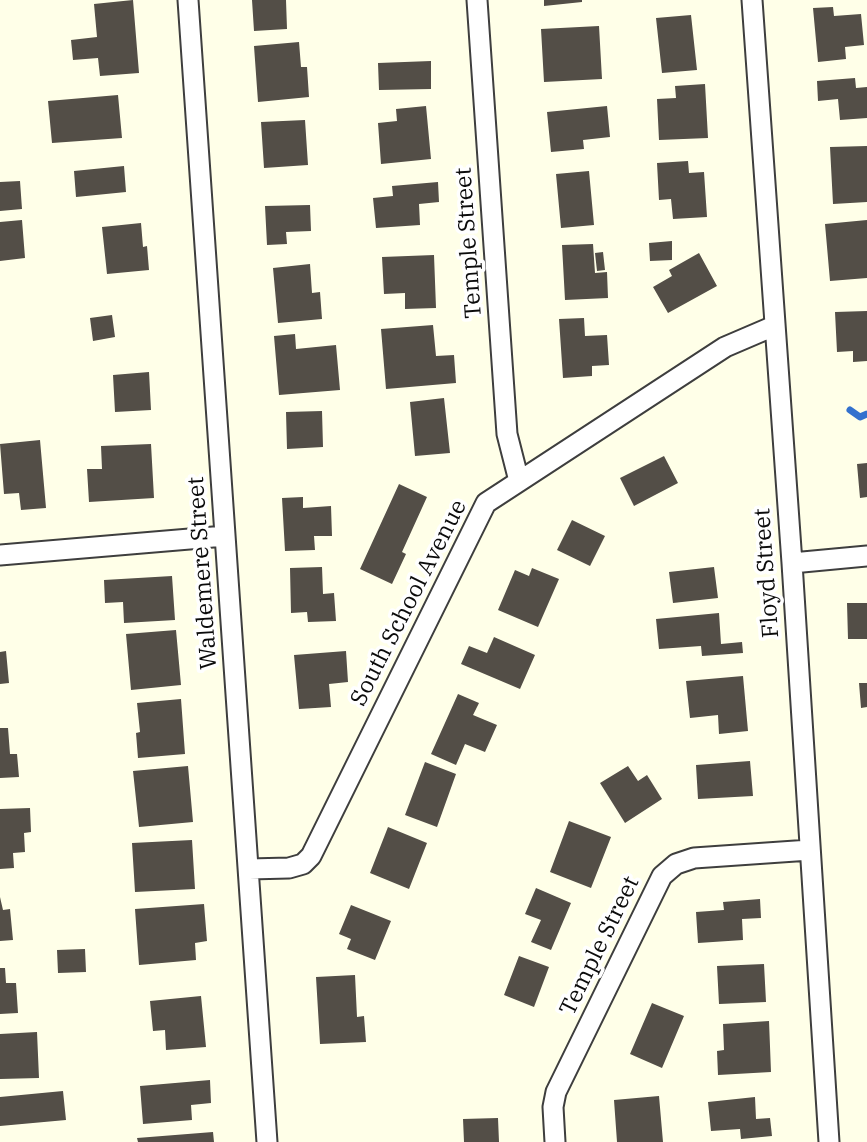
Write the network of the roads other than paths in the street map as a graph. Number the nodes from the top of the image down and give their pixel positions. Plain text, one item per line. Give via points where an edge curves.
1 (188, 0) edge
2 (477, 0) edge
3 (752, 0) edge
4 (774, 326) junction
5 (519, 481) junction
6 (225, 536) junction
7 (0, 555) edge
8 (867, 556) edge
9 (792, 563) junction
10 (810, 850) junction
11 (249, 869) junction
12 (267, 1142) edge
13 (555, 1142) edge
14 (829, 1142) edge

1 - 6 street, Waldemere Street
2 - 5 street, Temple Street via 507,434
3 - 4 street, Floyd Street
4 - 5 street, South School Avenue via 725,347
4 - 9 street, Floyd Street
5 - 11 street, South School Avenue via 482,509 311,856 289,868
6 - 7 street
6 - 11 street, Waldemere Street
8 - 9 street
9 - 10 street, Floyd Street
10 - 13 street, Temple Street via 695,858 676,864 662,876 556,1092 552,1107
10 - 14 street, Floyd Street
11 - 12 street, Waldemere Street

